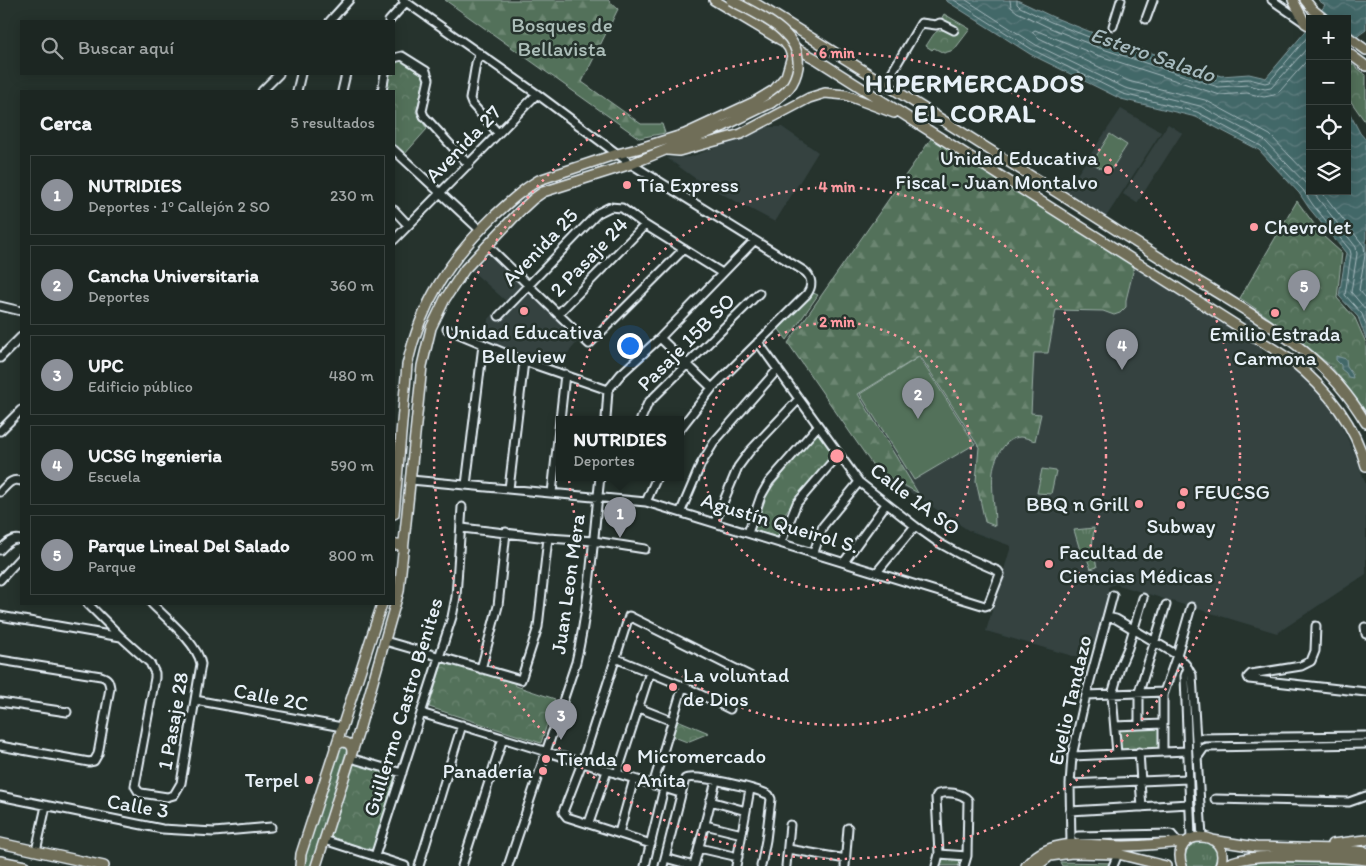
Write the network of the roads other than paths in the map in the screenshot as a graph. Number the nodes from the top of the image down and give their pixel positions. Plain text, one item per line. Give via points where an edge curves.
1 (349, 0) edge
2 (714, 0) edge
3 (731, 0) edge
4 (750, 0) edge
5 (1121, 0) edge
6 (1153, 0) edge
7 (1272, 0) edge
8 (1293, 0) edge
9 (1305, 0) edge
10 (405, 1) edge
11 (1319, 15) edge
12 (1146, 19) dead end
13 (331, 20) edge
14 (390, 20) edge
15 (1306, 22) edge
16 (1306, 23) edge
17 (1113, 26) dead end
18 (954, 30) dead end
19 (779, 39) junction
20 (1351, 39) edge
21 (1366, 50) edge
22 (480, 53) junction
23 (1351, 55) edge
24 (395, 58) edge
25 (1366, 66) edge
26 (278, 75) edge
27 (301, 75) edge
28 (346, 75) edge
29 (385, 75) edge
30 (885, 84) junction
31 (263, 90) edge
32 (298, 90) edge
33 (342, 90) edge
34 (382, 90) edge
35 (537, 94) junction
36 (915, 121) junction
37 (498, 133) junction
38 (665, 150) junction
39 (395, 151) edge
40 (617, 154) junction
41 (631, 164) junction
42 (469, 165) junction
43 (440, 193) junction
44 (395, 211) edge
45 (408, 225) junction
46 (645, 225) junction
47 (480, 230) junction
48 (395, 239) edge
49 (754, 241) junction
50 (487, 245) junction
51 (684, 249) junction
52 (722, 273) junction
53 (528, 285) junction
54 (759, 293) dead end
55 (0, 306) edge
56 (20, 311) edge
57 (558, 314) junction
58 (499, 316) dead end
59 (447, 329) dead end
60 (20, 338) edge
61 (660, 338) junction
62 (758, 342) junction
63 (16, 343) junction
64 (483, 345) junction
65 (20, 348) edge
66 (0, 358) edge
67 (524, 360) junction
68 (688, 364) junction
69 (778, 369) junction
70 (565, 374) junction
71 (712, 388) junction
72 (608, 390) junction
73 (799, 399) junction
74 (20, 413) edge
75 (560, 416) edge
76 (606, 416) edge
77 (642, 416) edge
78 (1366, 423) edge
79 (684, 424) edge
80 (818, 426) junction
81 (0, 431) edge
82 (840, 454) junction
83 (556, 456) edge
84 (1366, 466) edge
85 (411, 480) junction
86 (20, 481) edge
87 (600, 481) edge
88 (655, 481) edge
89 (859, 482) junction
90 (466, 485) junction
91 (509, 489) junction
92 (0, 492) edge
93 (552, 493) junction
94 (598, 497) junction
95 (646, 502) junction
96 (395, 503) edge
97 (886, 504) junction
98 (462, 507) dead end
99 (681, 511) junction
100 (715, 522) junction
101 (914, 526) junction
102 (462, 528) junction
103 (506, 532) junction
104 (748, 533) junction
105 (548, 538) junction
106 (19, 539) edge
107 (594, 541) junction
108 (781, 542) junction
109 (395, 545) edge
110 (404, 549) junction
111 (645, 549) dead end
112 (0, 550) edge
113 (814, 552) junction
114 (20, 558) edge
115 (844, 562) junction
116 (877, 572) junction
117 (0, 580) edge
118 (1113, 595) dead end
119 (1143, 598) dead end
120 (89, 605) edge
121 (153, 605) edge
122 (382, 605) edge
123 (1166, 605) dead end
124 (985, 606) joint
125 (1191, 607) dead end
126 (0, 616) edge
127 (1107, 617) junction
128 (1316, 626) dead end
129 (1133, 629) junction
130 (121, 637) junction
131 (385, 641) junction
132 (1154, 642) junction
133 (1177, 655) junction
134 (439, 657) junction
135 (615, 658) junction
136 (0, 660) edge
137 (1188, 668) junction
138 (481, 669) junction
139 (650, 672) junction
140 (750, 676) dead end
141 (683, 686) junction
142 (1139, 692) junction
143 (1164, 692) junction
144 (1366, 692) edge
145 (1086, 695) junction
146 (1112, 695) junction
147 (195, 700) junction
148 (0, 702) edge
149 (639, 708) junction
150 (730, 709) dead end
151 (67, 712) dead end
152 (421, 712) junction
153 (672, 721) junction
154 (1139, 724) junction
155 (1163, 724) junction
156 (462, 725) junction
157 (1115, 726) junction
158 (342, 727) junction
159 (358, 734) junction
160 (1366, 736) edge
161 (503, 738) junction
162 (1196, 738) junction
163 (1366, 744) edge
164 (0, 746) edge
165 (336, 747) junction
166 (1187, 751) junction
167 (547, 752) junction
168 (1139, 752) junction
169 (1163, 752) junction
170 (1116, 754) junction
171 (355, 756) junction
172 (1072, 756) junction
173 (1197, 758) junction
174 (582, 763) junction
175 (607, 771) junction
176 (402, 773) junction
177 (617, 774) junction
178 (634, 779) junction
179 (1188, 779) junction
180 (716, 781) junction
181 (1140, 782) junction
182 (1070, 784) junction
183 (653, 785) junction
184 (664, 788) junction
185 (750, 789) junction
186 (680, 793) junction
187 (0, 796) edge
188 (1366, 796) edge
189 (1215, 799) dead end
190 (710, 801) junction
191 (1189, 804) junction
192 (46, 806) junction
193 (1142, 806) junction
194 (1070, 810) junction
195 (746, 811) junction
196 (589, 823) junction
197 (790, 825) dead end
198 (704, 826) junction
199 (271, 827) dead end
200 (848, 828) dead end
201 (619, 833) junction
202 (742, 834) junction
203 (1140, 835) junction
204 (1078, 836) dead end
205 (1202, 836) junction
206 (324, 840) junction
207 (1212, 840) junction
208 (1366, 840) edge
209 (1185, 841) junction
210 (1, 844) edge
211 (651, 844) junction
212 (1071, 844) junction
213 (1141, 845) junction
214 (1269, 847) junction
215 (699, 848) junction
216 (788, 849) junction
217 (36, 850) junction
218 (1366, 852) edge
219 (300, 854) junction
220 (939, 854) junction
221 (1118, 854) junction
222 (376, 856) junction
223 (738, 856) junction
224 (967, 856) junction
225 (1366, 860) edge
226 (0, 861) edge
227 (664, 862) edge
228 (845, 862) edge
229 (24, 866) edge
230 (104, 866) edge
231 (295, 866) edge
232 (300, 866) edge
233 (316, 866) edge
234 (405, 866) edge
235 (420, 866) edge
236 (462, 866) edge
237 (508, 866) edge
238 (645, 866) edge
239 (694, 866) edge
240 (736, 866) edge
241 (760, 866) edge
242 (786, 866) edge
243 (936, 866) edge
244 (964, 866) edge
245 (1026, 866) edge
246 (1037, 866) edge
247 (1113, 866) edge
248 (1166, 866) edge
249 (1182, 866) edge
250 (1221, 866) edge

1 - 13 street
2 - 19 main road
3 - 38 main road, bridge via 782,30 794,44 798,63 795,79 787,92 771,103
4 - 30 main road
5 - 17 street
6 - 12 street
7 - 16 street
8 - 15 main road
9 - 11 main road
10 - 14 street
10 - 22 street
18 - 30 street via 940,23 936,26 921,23
19 - 36 main road
19 - 40 main road via 789,48 791,60 783,81 768,95 685,134
20 - 21 main road
22 - 35 street
22 - 37 street via 470,99
23 - 25 main road
24 - 42 street via 402,56 426,71 429,79 422,111 424,116
26 - 31 street
27 - 32 street
28 - 33 street
29 - 34 street
30 - 78 main road via 1289,339 1334,378
35 - 37 street, Avenida 27
35 - 40 street
36 - 38 main road via 859,98 825,93 809,98 741,134 679,151
36 - 84 main road via 1291,360 1312,377 1339,407
37 - 42 street, Avenida 27
38 - 41 main road
39 - 43 street
40 - 41 street
40 - 47 main road via 539,180
41 - 49 street
41 - 50 main road via 543,192
42 - 43 street, Avenida 27
43 - 45 street, Avenida 27
43 - 47 street
44 - 45 street
45 - 48 street, Avenida 27
46 - 51 street
46 - 53 street, Avenida 25 via 622,208 610,207 598,213
46 - 57 street, 2 Pasaje 24
47 - 96 main road via 440,281 418,327 407,365
49 - 52 street
49 - 62 street via 804,271 811,280 810,291
50 - 53 street
50 - 85 main road via 455,283 431,328 422,366
51 - 52 street
51 - 57 street via 589,344
52 - 61 street
53 - 57 street
53 - 58 street, Avenida 25
54 - 68 street, Pasaje 15B SO
55 - 56 street
59 - 64 street
60 - 63 street
61 - 68 street
61 - 72 street via 620,374
62 - 69 street, Calle 1A SO
62 - 71 street
63 - 65 street
63 - 66 street
64 - 67 street
64 - 90 street
67 - 70 street
67 - 91 street
68 - 71 street
68 - 77 street, Pasaje 15B SO via 648,403
69 - 73 street, Calle 1A SO
69 - 99 street via 715,441 701,464
70 - 72 street
70 - 75 street
71 - 79 street
72 - 76 street
73 - 80 street, Calle 1A SO
73 - 100 street via 738,467
74 - 81 street
80 - 82 street, Calle 1A SO
80 - 104 street via 769,482
82 - 89 street, Calle 1A SO
82 - 108 street via 796,503
83 - 93 street
85 - 90 street, Agustín Queirol S.
85 - 110 main road
86 - 92 street via 10,482
87 - 94 street, Juan Leon Mera
88 - 95 street
89 - 97 street, Calle 1A SO
89 - 113 street via 828,518
90 - 91 street, Agustín Queirol S.
91 - 93 street, Agustín Queirol S.
93 - 94 street, Agustín Queirol S.
94 - 95 street, Agustín Queirol S.
94 - 107 street, Juan Leon Mera
95 - 99 street, Agustín Queirol S.
97 - 101 street, Calle 1A SO
97 - 115 street
98 - 102 street, Guillermo Castro Benites
99 - 100 street, Agustín Queirol S.
100 - 104 street, Agustín Queirol S.
101 - 116 street
101 - 124 street, Calle 1A SO via 959,554 998,571 1000,574 991,601
102 - 103 street
102 - 134 street, Guillermo Castro Benites via 456,598
103 - 105 street
103 - 138 street via 498,606
104 - 108 street, Agustín Queirol S.
105 - 107 street
105 - 138 street via 538,627 521,680
106 - 112 street
107 - 111 street
107 - 167 street, Juan Leon Mera via 576,662
108 - 113 street, Agustín Queirol S.
109 - 110 main road
110 - 131 main road via 399,591
113 - 115 street, Agustín Queirol S.
114 - 117 street
115 - 116 street, Agustín Queirol S.
116 - 124 street, Agustín Queirol S.
118 - 127 street, Evelio Tandazo
119 - 129 street
120 - 130 street
121 - 147 street, 1 Pasaje 28 via 198,652 201,664
122 - 158 main road
123 - 132 street
125 - 133 street
126 - 130 street
127 - 129 street
127 - 145 street, Evelio Tandazo
128 - 144 street via 1311,662 1251,674 1249,679
129 - 132 street
129 - 146 street
130 - 147 street, 1 Pasaje 28 via 150,663 155,673 135,786 138,791 166,797 174,795 181,783
131 - 134 street
131 - 159 main road
132 - 133 street
132 - 142 street
133 - 137 street
133 - 143 street
134 - 138 street
134 - 152 street, Guillermo Castro Benites
135 - 139 street
135 - 140 street via 629,616
135 - 174 street
136 - 164 street via 106,678 109,684 98,754 94,761
137 - 162 street via 1192,675
137 - 166 street via 1185,676
139 - 141 street
139 - 149 street
141 - 150 street
141 - 153 street
142 - 143 street
142 - 146 street
142 - 154 street
143 - 155 street
145 - 146 street
145 - 172 street, Evelio Tandazo
146 - 157 street
147 - 158 street, Calle 2C
148 - 151 street
149 - 153 street
149 - 177 street
152 - 156 street
152 - 176 street, Guillermo Castro Benites
153 - 183 street
154 - 155 street
154 - 157 street
155 - 169 street
156 - 161 street
156 - 235 street
157 - 170 street
158 - 159 main road via 347,738
158 - 165 main road
159 - 171 main road
160 - 162 street
161 - 167 street
161 - 236 street
162 - 173 street
163 - 173 street via 1206,747
165 - 171 main road via 341,742 346,743 352,747
165 - 219 main road
166 - 169 street
166 - 179 street
167 - 174 street
167 - 237 street, Juan Leon Mera
168 - 169 street
168 - 170 street
168 - 181 street
170 - 172 street
171 - 176 street
171 - 206 main road
172 - 182 street, Evelio Tandazo
173 - 205 street
174 - 175 street
174 - 196 street via 563,812 567,817
175 - 177 street
175 - 196 street
176 - 222 street, Guillermo Castro Benites
177 - 178 street
178 - 183 street
178 - 201 street
179 - 181 street
179 - 191 street
180 - 185 street
180 - 186 street via 688,777
180 - 190 street
181 - 182 street
181 - 193 street
182 - 194 street, Evelio Tandazo
183 - 184 street
184 - 186 street
184 - 211 street
185 - 195 street
185 - 241 street via 766,793 771,799
186 - 227 street
187 - 192 street, Calle 3
188 - 189 street via 1349,802
190 - 195 street
190 - 198 street
191 - 193 street
191 - 209 street
192 - 199 street, Calle 3 via 162,830 214,832
192 - 217 street
193 - 194 street
194 - 212 street, Evelio Tandazo
195 - 202 street
196 - 201 street
197 - 216 street
198 - 202 street
198 - 215 street
200 - 228 street
201 - 211 street
202 - 223 street
203 - 204 street
203 - 209 street via 1170,834
203 - 213 street
205 - 207 main road
205 - 209 main road
206 - 222 street
206 - 233 main road
207 - 214 main road
207 - 250 main road via 1220,850
208 - 214 main road
209 - 213 main road
209 - 249 main road via 1180,852
210 - 217 main road
211 - 238 street
212 - 213 main road
212 - 245 main road via 1048,848
214 - 218 main road
215 - 223 street
215 - 239 street
216 - 228 street
216 - 242 street
217 - 230 main road
219 - 231 main road
219 - 232 main road
220 - 224 street
220 - 224 street via 936,797 941,793 960,794 968,800
220 - 243 street
221 - 246 main road via 1055,855 1045,858
221 - 247 street
221 - 248 main road
222 - 234 street
223 - 240 street
224 - 244 street
225 - 250 main road via 1262,856
226 - 229 main road
227 - 239 street

